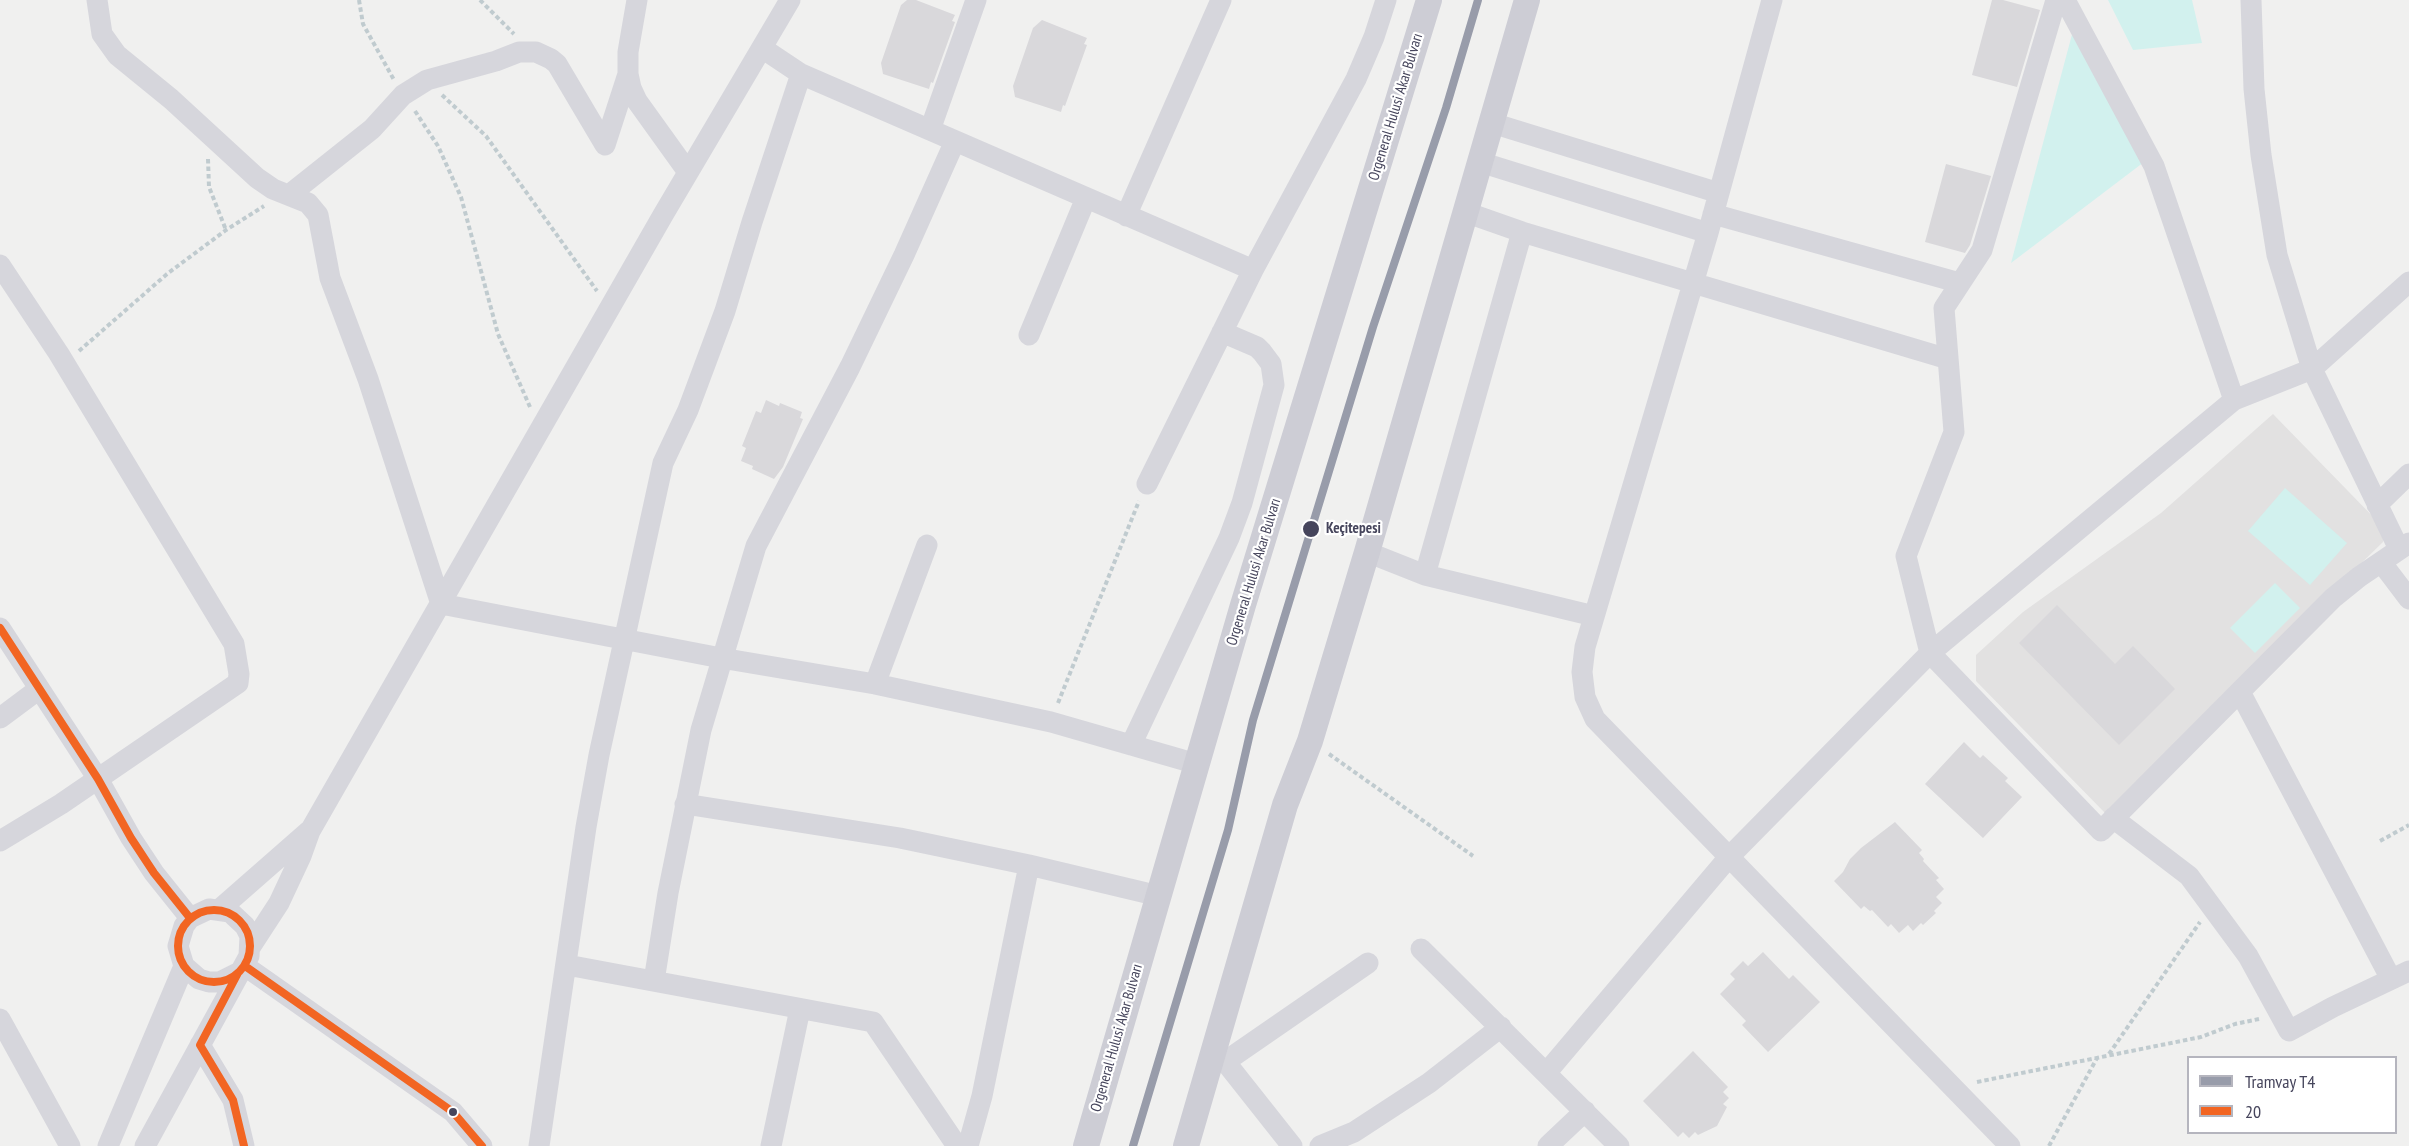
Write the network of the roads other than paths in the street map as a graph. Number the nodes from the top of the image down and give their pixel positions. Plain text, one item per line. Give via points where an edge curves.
1 (97, 0) edge
2 (637, 0) edge
3 (790, 0) edge
4 (976, 0) edge
5 (1221, 0) edge
6 (1386, 0) edge
7 (1429, 0) edge
8 (1527, 0) edge
9 (1772, 0) edge
10 (2056, 0) edge
11 (2065, 0) edge
12 (2251, 0) edge
13 (762, 48) junction
14 (627, 74) junction
15 (801, 74) junction
16 (1492, 123) junction
17 (930, 130) junction
18 (955, 141) junction
19 (1480, 162) junction
20 (688, 172) junction
21 (1719, 193) junction
22 (287, 194) junction
23 (1086, 198) junction
24 (1465, 212) junction
25 (1126, 216) junction
26 (1710, 224) junction
27 (1522, 232) junction
28 (0, 265) edge
29 (1253, 270) junction
30 (2409, 282) edge
31 (1693, 283) junction
32 (1960, 283) junction
33 (1222, 332) junction
34 (1029, 335) dead end
35 (1948, 359) junction
36 (2312, 369) junction
37 (2234, 400) junction
38 (2409, 474) edge
39 (1147, 484) road end
40 (2377, 505) junction
41 (927, 545) dead end
42 (2404, 546) edge
43 (1367, 552) junction
44 (2381, 562) junction
45 (1425, 575) junction
46 (2409, 599) edge
47 (441, 604) junction
48 (1594, 616) junction
49 (0, 628) edge
50 (625, 639) junction
51 (1930, 653) junction
52 (721, 658) junction
53 (875, 684) junction
54 (39, 689) junction
55 (2240, 692) junction
56 (0, 718) edge
57 (1131, 745) junction
58 (1197, 764) junction
59 (98, 779) junction
60 (685, 804) junction
61 (2113, 818) junction
62 (310, 831) junction
63 (0, 841) edge
64 (1729, 856) junction
65 (1029, 865) junction
66 (1159, 896) junction
67 (220, 909) junction
68 (190, 918) junction
69 (1421, 949) dead end
70 (245, 962) junction
71 (1368, 963) dead end
72 (567, 965) junction
73 (184, 966) junction
74 (2400, 975) edge
75 (654, 981) junction
76 (800, 1008) junction
77 (0, 1019) edge
78 (1501, 1027) junction
79 (200, 1045) junction
80 (1220, 1055) junction
81 (1547, 1072) junction
82 (1585, 1111) junction
83 (70, 1146) edge
84 (108, 1146) edge
85 (145, 1146) edge
86 (244, 1146) edge
87 (482, 1146) edge
88 (540, 1146) edge
89 (771, 1146) edge
90 (957, 1146) edge
91 (968, 1146) edge
92 (1086, 1146) edge
93 (1185, 1146) edge
94 (1292, 1146) edge
95 (1320, 1146) edge
96 (1548, 1146) edge
97 (1619, 1146) edge
98 (2010, 1146) edge

1 - 22 street via 102,34 112,50 257,178
2 - 14 street
3 - 13 street
4 - 17 street
5 - 25 street
6 - 29 street via 1356,79
7 - 58 main road, Orgeneral Hulusi Akar Bulvarı
8 - 16 main road
9 - 21 street
10 - 32 street via 1982,250
11 - 37 street via 2154,166
12 - 36 street via 2254,89 2268,205 2277,255
13 - 15 street
13 - 20 street
14 - 20 street via 637,101
14 - 22 street via 605,145 556,64 536,52 519,52 427,80 403,95 372,129
15 - 17 street
15 - 50 street via 725,311 663,463
16 - 19 main road
16 - 21 street
17 - 18 street
18 - 23 street
18 - 52 street via 850,367 756,546
19 - 24 main road
19 - 26 street
20 - 47 street
21 - 26 street
22 - 47 street via 308,203 318,215 330,278 371,389
23 - 25 street
23 - 34 street
24 - 27 street
24 - 43 main road
25 - 29 street
26 - 31 street
26 - 32 street
27 - 31 street
27 - 45 street
28 - 59 street via 65,364 234,644 239,664 238,683
29 - 33 street
30 - 36 street
31 - 35 street
31 - 48 street
32 - 35 street via 1944,308
33 - 39 street
33 - 57 street via 1262,352 1271,364 1274,385 1229,538
35 - 51 street via 1954,432 1906,556
36 - 37 street
36 - 40 street
37 - 51 street
38 - 40 street
40 - 42 street
41 - 53 street
42 - 44 street
43 - 45 street
43 - 80 main road via 1310,741 1285,805
44 - 46 street
44 - 55 street via 2333,598
45 - 48 street
47 - 50 street
47 - 62 street
48 - 64 street via 1582,672 1585,697 1595,719
49 - 54 street
50 - 52 street
50 - 72 street via 586,827
51 - 61 street via 2101,831
51 - 64 street
52 - 53 street
52 - 60 street
53 - 57 street via 1051,722
54 - 56 street
54 - 59 street
55 - 61 street
55 - 74 street
57 - 58 street
58 - 66 main road, Orgeneral Hulusi Akar Bulvarı
59 - 63 street
59 - 68 street via 154,873
60 - 65 street via 900,838
60 - 75 street
61 - 74 street via 2189,876 2248,956 2289,1031
62 - 67 street
62 - 70 street via 279,903
64 - 81 street
64 - 98 street
65 - 66 street
65 - 91 street via 982,1096
66 - 92 main road, Orgeneral Hulusi Akar Bulvarı
67 - 68 street via 199,912
67 - 70 street via 238,918 250,936
68 - 73 street via 178,946
69 - 78 street
70 - 73 street via 220,982 199,979
70 - 79 street
70 - 87 street via 453,1112
71 - 80 street
72 - 75 street
72 - 88 street
73 - 84 street
75 - 76 street
76 - 89 street
76 - 90 street via 873,1022
77 - 83 street
78 - 81 street
78 - 95 street via 1382,1114 1354,1132
79 - 85 street
79 - 86 street via 233,1100
80 - 93 main road
80 - 94 street
81 - 82 street
82 - 96 street
82 - 97 street

